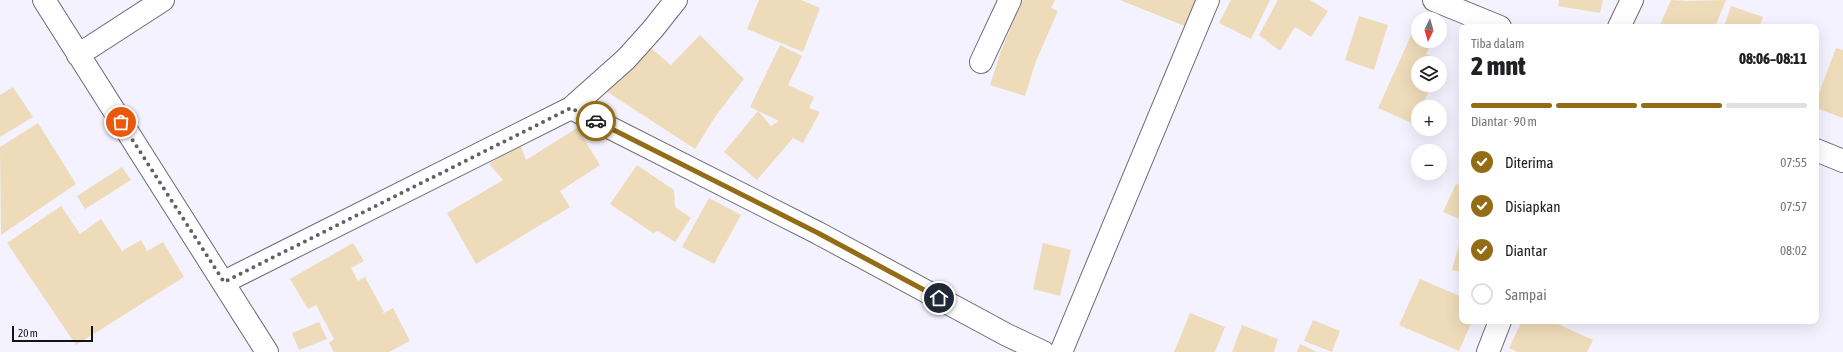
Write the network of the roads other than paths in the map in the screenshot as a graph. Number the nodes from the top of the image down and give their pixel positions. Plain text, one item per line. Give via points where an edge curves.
1 (44, 0) edge
2 (163, 0) edge
3 (676, 0) edge
4 (1010, 0) edge
5 (1208, 0) edge
6 (1434, 0) edge
7 (1632, 0) edge
8 (1493, 24) edge
9 (1620, 24) edge
10 (78, 55) junction
11 (981, 62) dead end
12 (571, 108) junction
13 (1819, 151) edge
14 (1843, 161) edge
15 (224, 282) junction
16 (1499, 324) edge
17 (267, 352) edge
18 (1043, 352) edge
19 (1061, 352) edge
20 (1488, 352) edge

1 - 10 street
2 - 10 street
3 - 12 street via 626,60
4 - 11 street
5 - 19 street
6 - 8 street
7 - 9 street
10 - 15 street
12 - 15 street
12 - 18 street via 818,233
13 - 14 street
15 - 17 street
16 - 20 street

